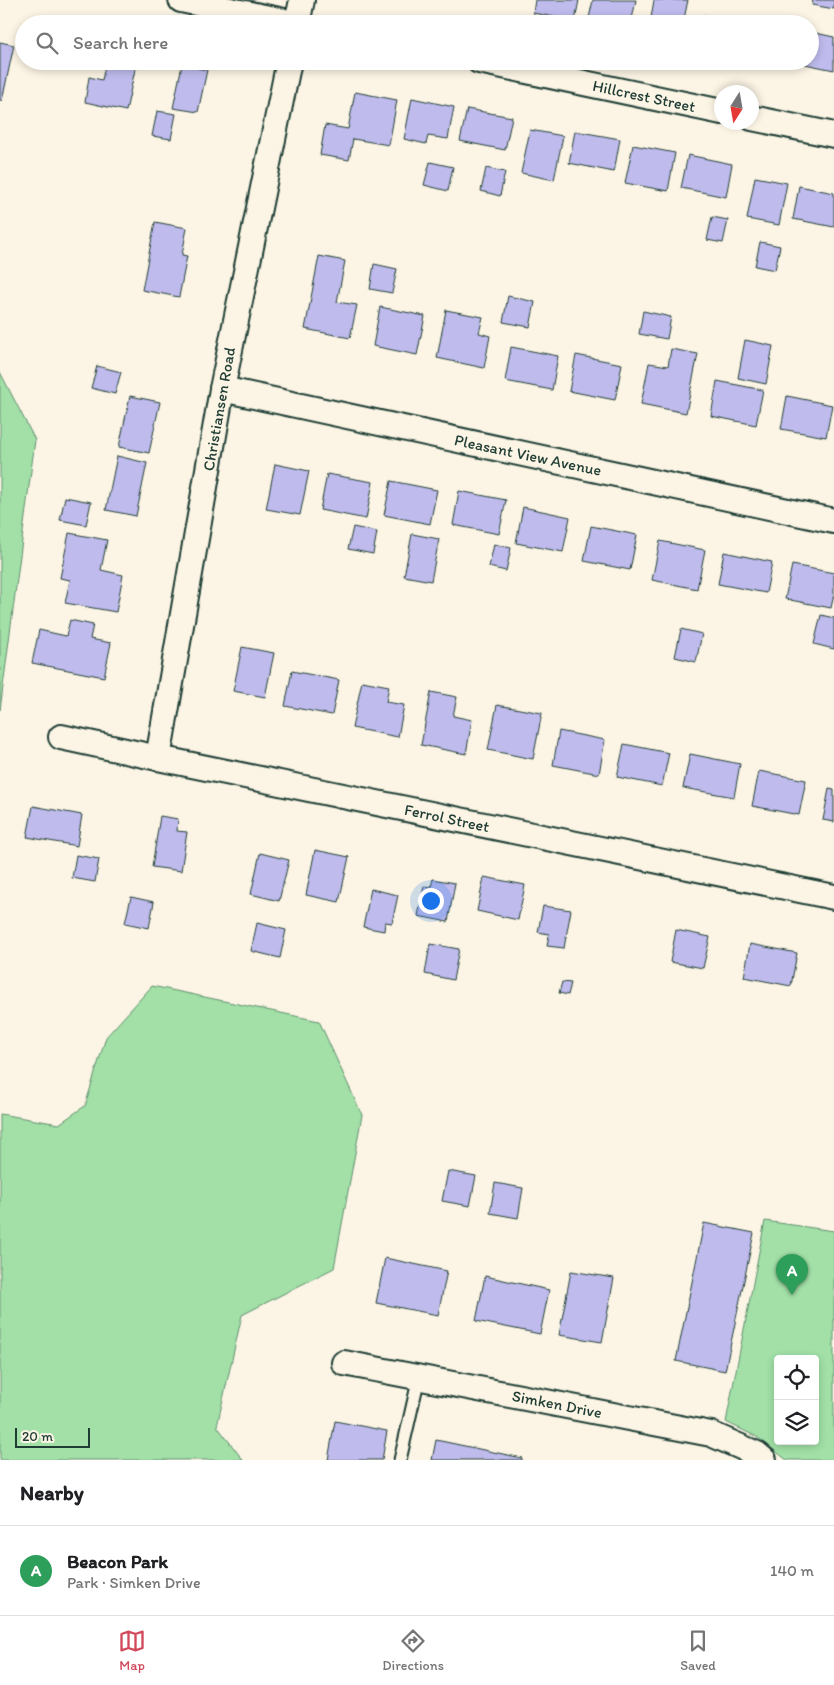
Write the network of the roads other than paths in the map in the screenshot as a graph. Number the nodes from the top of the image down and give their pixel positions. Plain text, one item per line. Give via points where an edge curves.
1 (181, 0) edge
2 (302, 0) edge
3 (254, 15) edge
4 (300, 15) edge
5 (287, 70) edge
6 (522, 70) edge
7 (714, 110) edge
8 (759, 119) edge
9 (834, 135) edge
10 (222, 389) junction
11 (834, 521) edge
12 (61, 737) dead end
13 (158, 758) junction
14 (834, 897) edge
15 (344, 1363) dead end
16 (419, 1377) junction
17 (400, 1460) edge
18 (764, 1460) edge

1 - 3 street
2 - 4 street
5 - 10 street, Christiansen Road
6 - 7 street, Hillcrest Street
8 - 9 street
10 - 11 street, Pleasant View Avenue
10 - 13 street, Christiansen Road
12 - 13 street, Ferrol Street
13 - 14 street, Ferrol Street
15 - 16 street, Simken Drive
16 - 17 lane
16 - 18 street, Simken Drive via 711,1434

